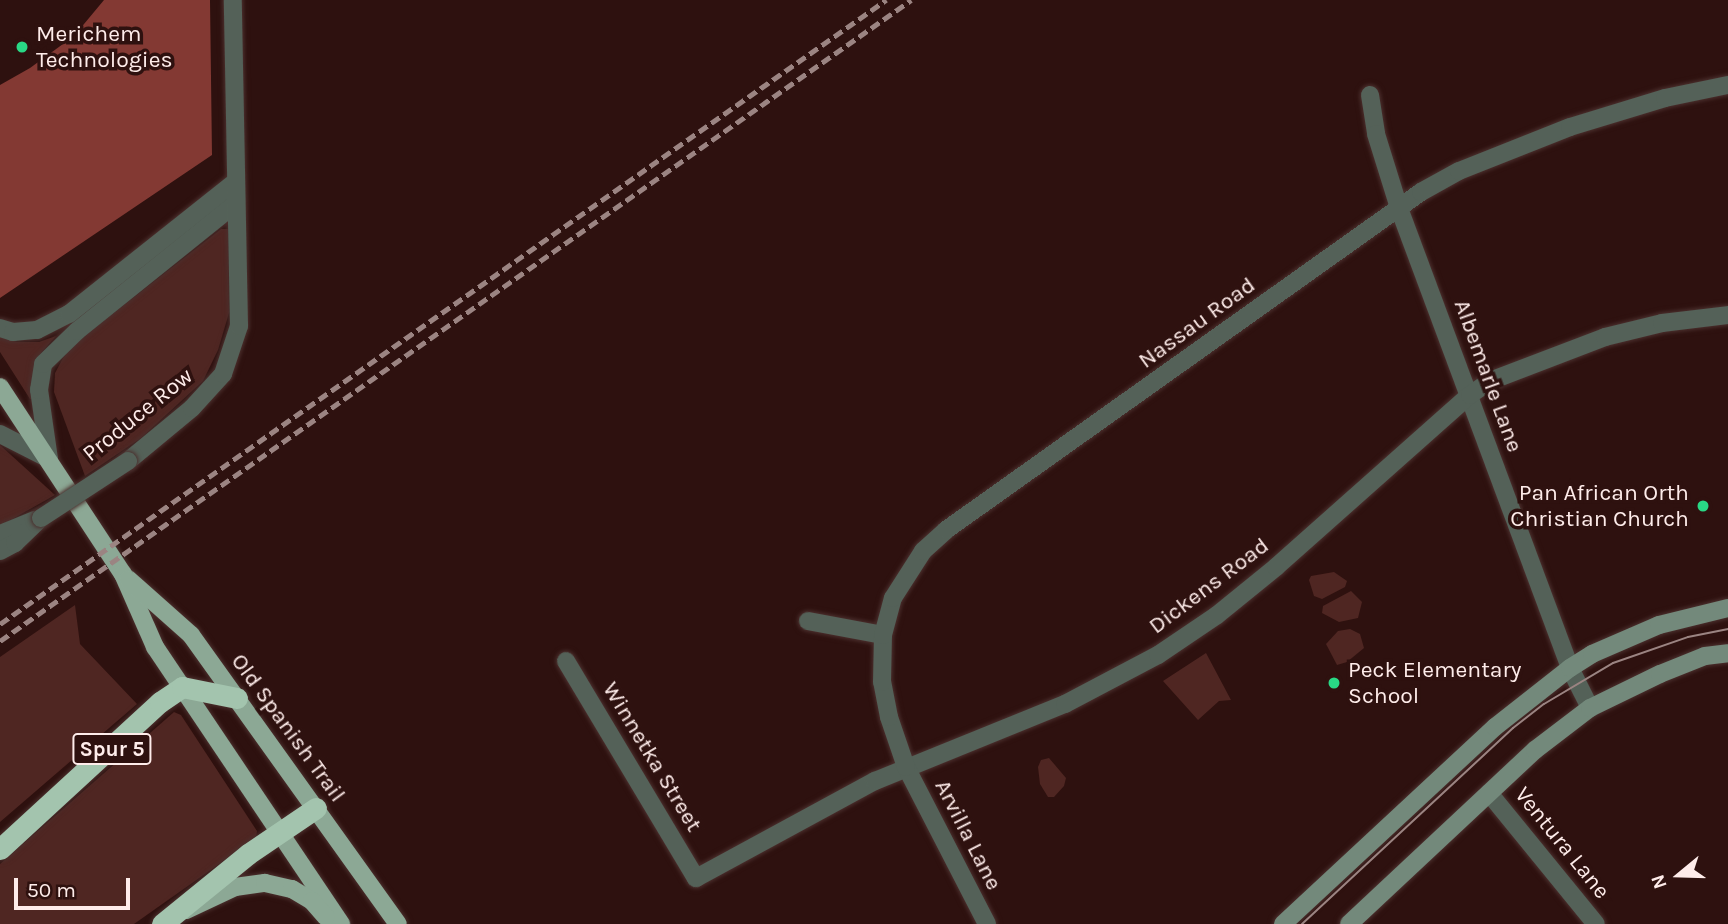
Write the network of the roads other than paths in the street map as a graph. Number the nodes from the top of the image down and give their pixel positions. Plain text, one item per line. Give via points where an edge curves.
1 (233, 0) edge
2 (1728, 85) edge
3 (1370, 95) dead end
4 (235, 183) junction
5 (236, 203) junction
6 (1399, 208) junction
7 (1728, 315) edge
8 (0, 328) edge
9 (0, 387) edge
10 (1470, 395) junction
11 (0, 434) edge
12 (49, 459) junction
13 (41, 518) junction
14 (0, 534) edge
15 (0, 551) edge
16 (123, 574) junction
17 (1728, 608) edge
18 (808, 621) dead end
19 (883, 635) junction
20 (1728, 653) edge
21 (566, 661) dead end
22 (1570, 668) junction
23 (181, 687) junction
24 (237, 698) junction
25 (1590, 708) junction
26 (906, 767) junction
27 (1489, 793) junction
28 (316, 808) junction
29 (279, 833) junction
30 (0, 849) edge
31 (696, 878) joint
32 (168, 920) edge
33 (331, 924) edge
34 (341, 924) edge
35 (398, 924) edge
36 (987, 924) edge
37 (1283, 924) edge
38 (1349, 924) edge
39 (1596, 924) edge

1 - 4 street, Produce Row
2 - 6 street, Nassau Road via 1665,98 1529,141 1459,172
3 - 6 street, Albemarle Lane via 1376,134
4 - 5 street, Produce Row
4 - 8 street via 69,314 37,330
5 - 12 street, Produce Row via 77,331 43,364 39,390
5 - 13 street, Produce Row, bridge via 239,326 223,374 192,408 128,461
6 - 10 street, Albemarle Lane
6 - 19 street, Nassau Road via 946,530 923,551 904,579 893,598
7 - 10 street, Dickens Road via 1662,323 1605,337 1537,360
9 - 12 main road, Old Spanish Trail
10 - 22 street, Albemarle Lane
10 - 26 street, Dickens Road via 1276,567 1158,655 1065,704
11 - 12 street, Produce Row
12 - 16 main road, Old Spanish Trail
13 - 14 street, Produce Row
13 - 15 street, Produce Row
16 - 23 main road, Old Spanish Trail via 155,648
16 - 24 main road, Old Spanish Trail via 191,635
17 - 22 main road via 1659,625
18 - 19 street
19 - 26 street, Nassau Road via 882,682
20 - 25 main road via 1705,656
21 - 31 street, Winnetka Street
22 - 25 street, Albemarle Lane
22 - 37 main road via 1495,727
23 - 24 highway
23 - 29 main road, Old Spanish Trail
23 - 30 highway, Spur 5 / Spur 5
24 - 28 main road, Old Spanish Trail
25 - 27 main road
26 - 31 street, Dickens Road
26 - 36 street, Arvilla Lane
27 - 38 main road
27 - 39 street, Ventura Lane
28 - 29 highway
28 - 35 main road, Old Spanish Trail
29 - 32 highway
29 - 34 main road, Old Spanish Trail
32 - 33 main road via 235,887 265,883 302,894

